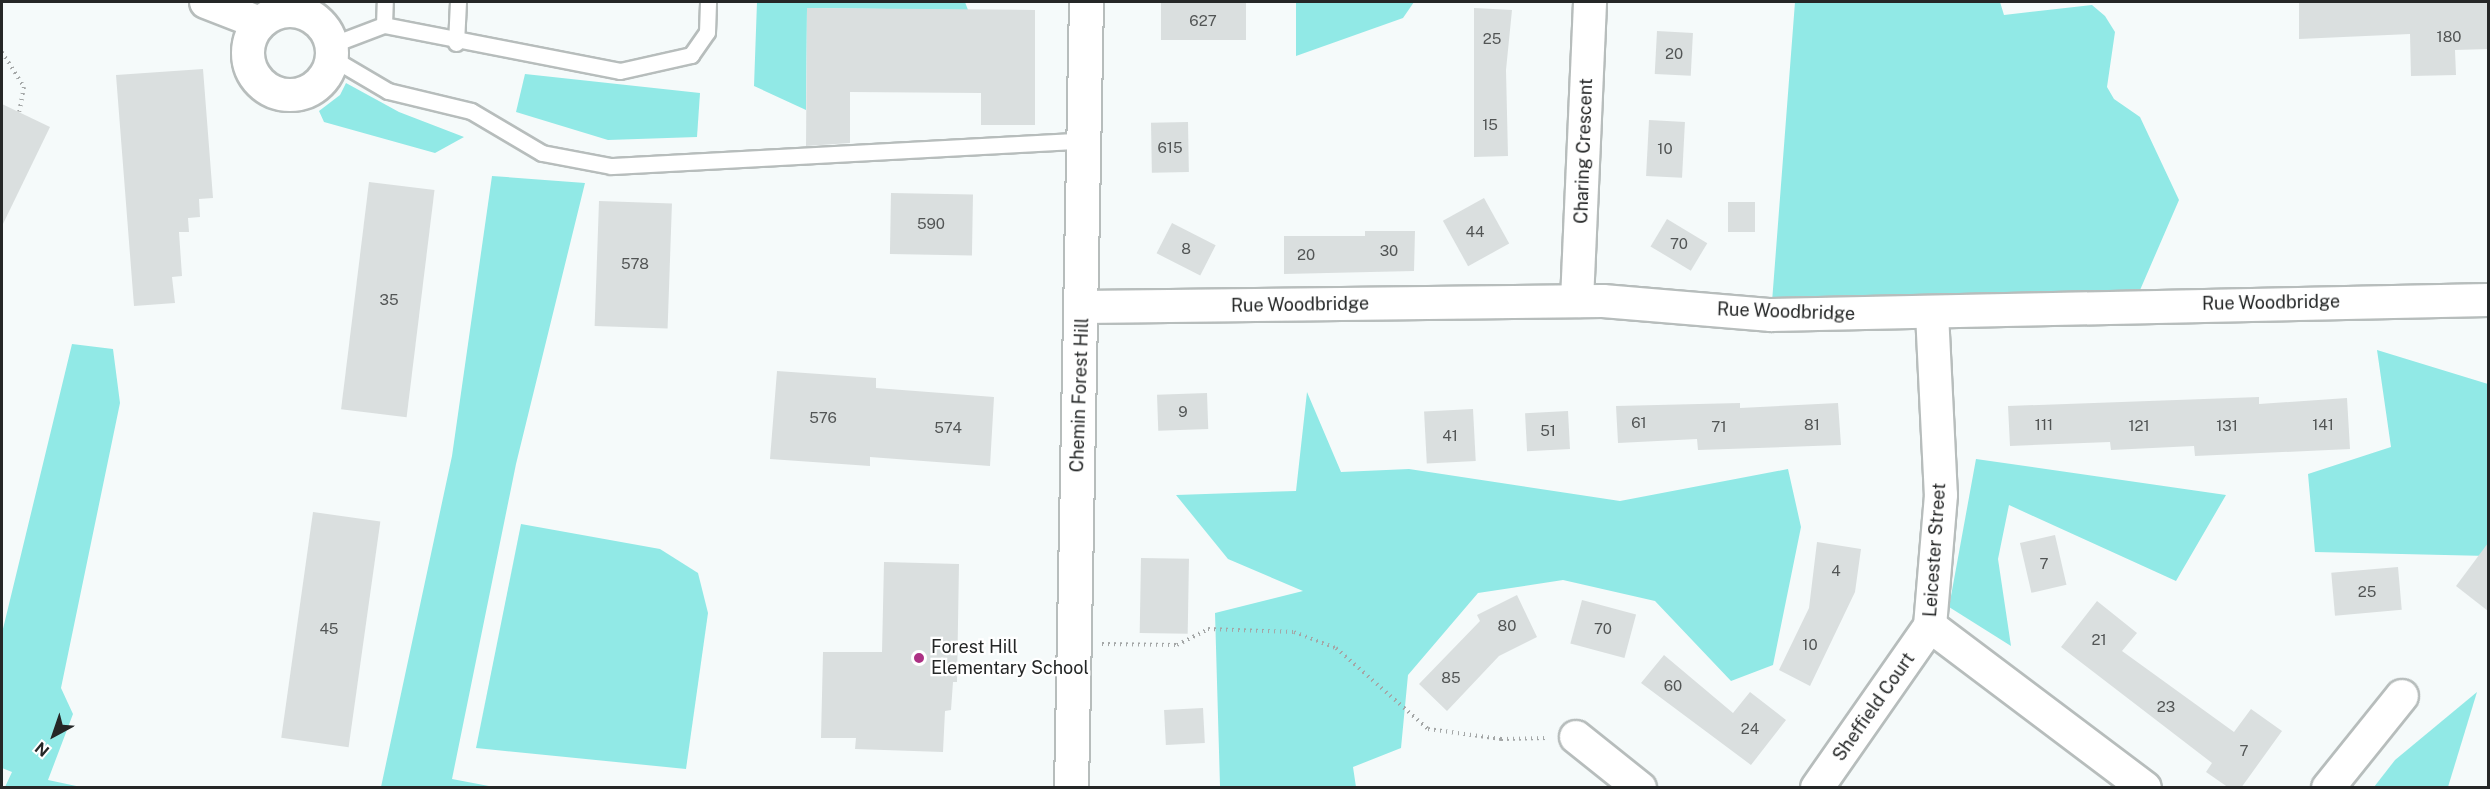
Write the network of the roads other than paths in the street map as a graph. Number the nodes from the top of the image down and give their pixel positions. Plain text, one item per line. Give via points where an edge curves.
1 (206, 2) edge
2 (385, 2) edge
3 (458, 2) edge
4 (708, 2) edge
5 (1086, 2) edge
6 (1590, 2) edge
7 (260, 23) junction
8 (384, 25) junction
9 (456, 43) junction
10 (332, 51) junction
11 (1085, 140) junction
12 (2488, 300) edge
13 (1577, 301) junction
14 (1083, 307) junction
15 (1932, 313) junction
16 (1930, 626) junction
17 (2402, 696) dead end
18 (1576, 737) road end
19 (1071, 788) edge
20 (1640, 788) edge
21 (1817, 788) edge
22 (2145, 788) edge
23 (2328, 788) edge

1 - 7 street
2 - 8 lane
3 - 9 lane
4 - 9 lane via 707,32 691,55 620,71
5 - 11 street, Chemin Forest Hill
6 - 13 street, Charing Crescent
7 - 10 street via 277,12 305,13 318,21
7 - 10 street via 248,44 248,58 261,84 273,92 299,94 311,89 328,70
8 - 9 lane
8 - 10 lane
10 - 11 lane via 388,91 471,111 542,153 611,166
11 - 14 street, Chemin Forest Hill
12 - 15 street, Rue Woodbridge via 2134,304
13 - 14 street, Rue Woodbridge
13 - 15 street, Rue Woodbridge via 1771,315
14 - 19 street, Chemin Forest Hill via 1074,533 1076,643
15 - 16 street, Leicester Street via 1941,495
16 - 21 street, Sheffield Court
16 - 22 street, Leicester Street
17 - 23 street
18 - 20 street

